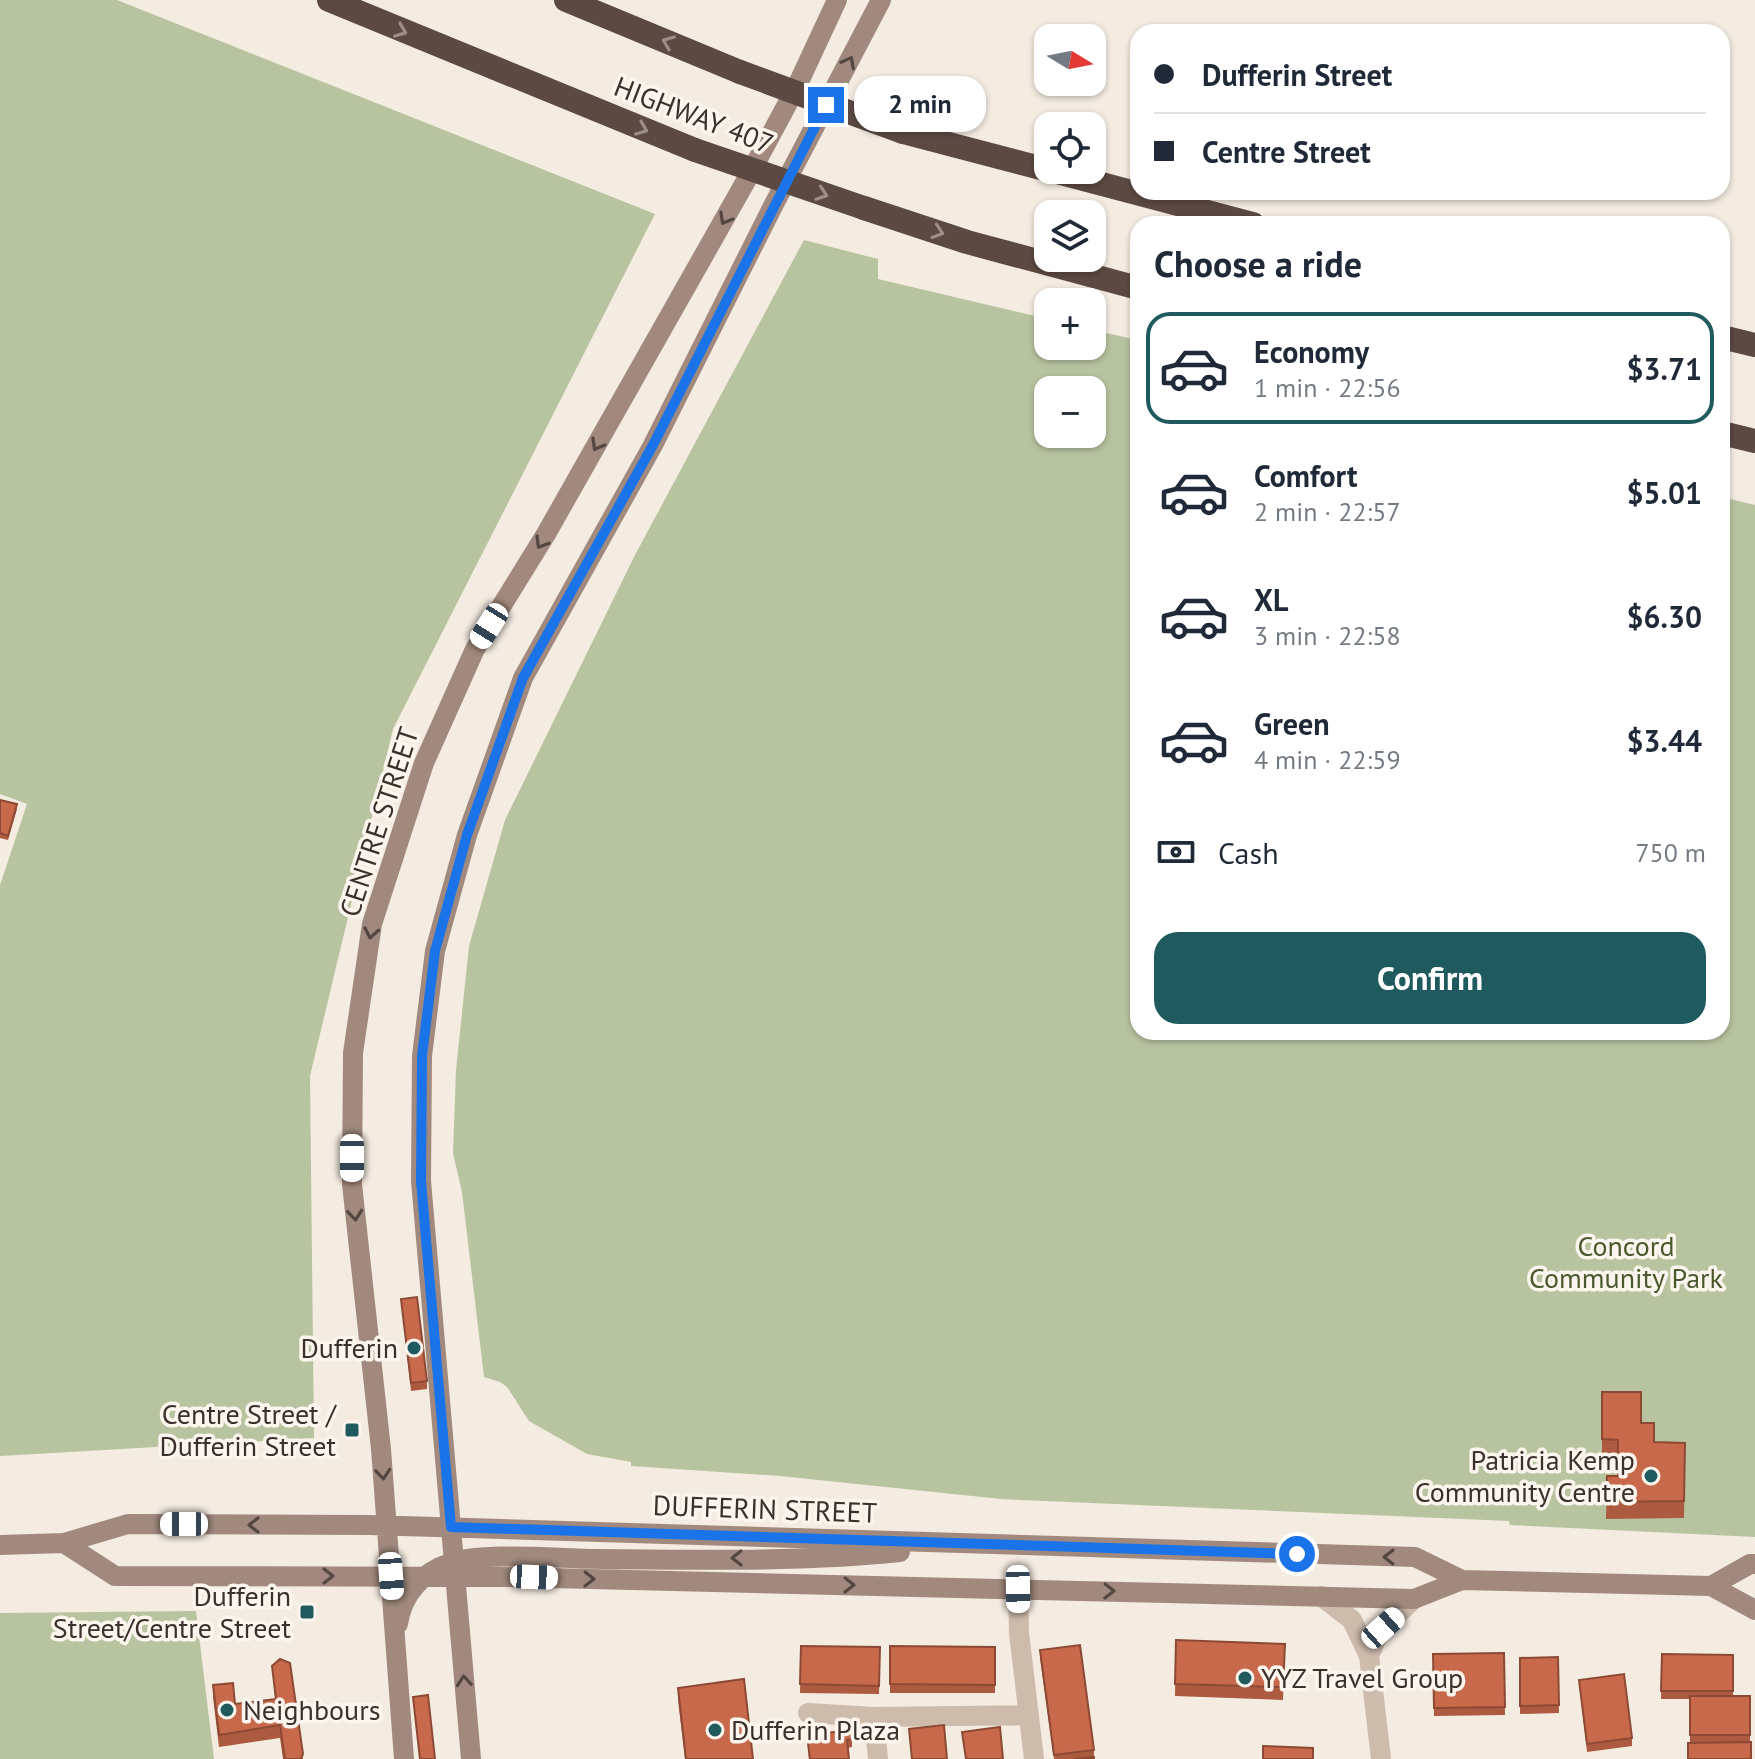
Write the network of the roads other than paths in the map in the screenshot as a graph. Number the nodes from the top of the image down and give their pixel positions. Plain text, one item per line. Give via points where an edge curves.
1 (329, 0) edge
2 (566, 0) edge
3 (837, 0) edge
4 (881, 0) edge
5 (1034, 166) edge
6 (1102, 184) edge
7 (1130, 191) edge
8 (1162, 200) edge
9 (1223, 216) edge
10 (1130, 286) edge
11 (1730, 339) edge
12 (1755, 345) edge
13 (1730, 435) edge
14 (1755, 441) edge
15 (388, 1526) junction
16 (451, 1527) junction
17 (64, 1543) junction
18 (982, 1544) junction
19 (0, 1545) edge
20 (1755, 1564) edge
21 (455, 1569) junction
22 (391, 1576) junction
23 (425, 1576) junction
24 (1462, 1580) junction
25 (1711, 1586) junction
26 (1018, 1589) junction
27 (1321, 1596) junction
28 (1414, 1599) junction
29 (1755, 1610) edge
30 (395, 1644) junction
31 (1369, 1656) junction
32 (808, 1713) dead end
33 (1029, 1715) junction
34 (874, 1717) junction
35 (404, 1759) edge
36 (471, 1759) edge
37 (878, 1759) edge
38 (1034, 1759) edge
39 (1381, 1759) edge

1 -> 10 highway, HIGHWAY 407, bridge via 695,150 967,242
5 -> 2 highway, HIGHWAY 407, bridge via 903,132
3 -> 15 main road, CENTRE STREET via 747,179 475,649 424,763 372,924 353,1053 352,1184
16 -> 4 main road via 421,1181 422,1056 435,951 467,835 523,678 653,445
6 - 7 highway, HIGHWAY 407
8 - 9 highway, HIGHWAY 407
11 - 12 highway
13 - 14 highway
15 - 16 main road, DUFFERIN STREET
15 -> 17 main road, DUFFERIN STREET via 128,1524
15 - 22 main road, CENTRE STREET
16 - 18 main road, DUFFERIN STREET
16 - 21 main road
17 - 19 main road, DUFFERIN STREET
17 -> 22 main road, DUFFERIN STREET via 115,1576
18 -> 21 main road via 865,1556 512,1558
24 -> 18 main road, DUFFERIN STREET via 1415,1557
20 - 25 main road
21 - 23 main road, DUFFERIN STREET
21 -> 26 main road, DUFFERIN STREET
36 -> 21 main road
22 - 23 main road, DUFFERIN STREET
22 - 30 main road, CENTRE STREET
23 - 30 main road via 399,1615
24 - 25 main road, DUFFERIN STREET
24 - 28 main road, DUFFERIN STREET
25 - 29 main road, DUFFERIN STREET
26 -> 27 main road, DUFFERIN STREET
26 - 33 street
27 - 28 main road, DUFFERIN STREET
27 - 31 street via 1352,1620
28 - 31 street via 1380,1630
30 - 35 main road, CENTRE STREET
31 - 39 street
32 - 34 street
33 - 34 street
33 - 38 street
34 - 37 street

